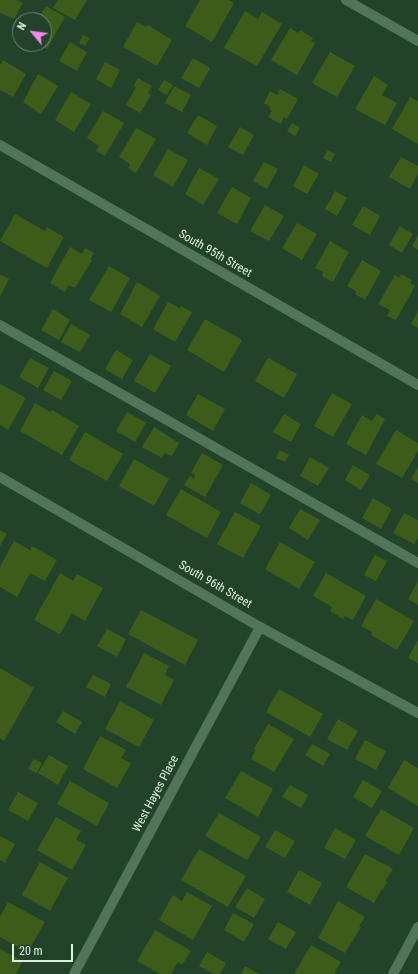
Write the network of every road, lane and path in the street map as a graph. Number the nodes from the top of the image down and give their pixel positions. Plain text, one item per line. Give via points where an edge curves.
1 (346, 0) edge
2 (418, 41) edge
3 (0, 145) edge
4 (0, 325) edge
5 (418, 385) edge
6 (0, 477) edge
7 (418, 562) edge
8 (260, 626) junction
9 (418, 713) edge
10 (418, 927) edge
11 (74, 974) edge
12 (393, 974) edge

1 - 2 street
3 - 5 street, South 95th Street
4 - 7 street
6 - 8 street, South 96th Street
8 - 9 street, South 96th Street
8 - 11 street, West Hayes Place
10 - 12 street

